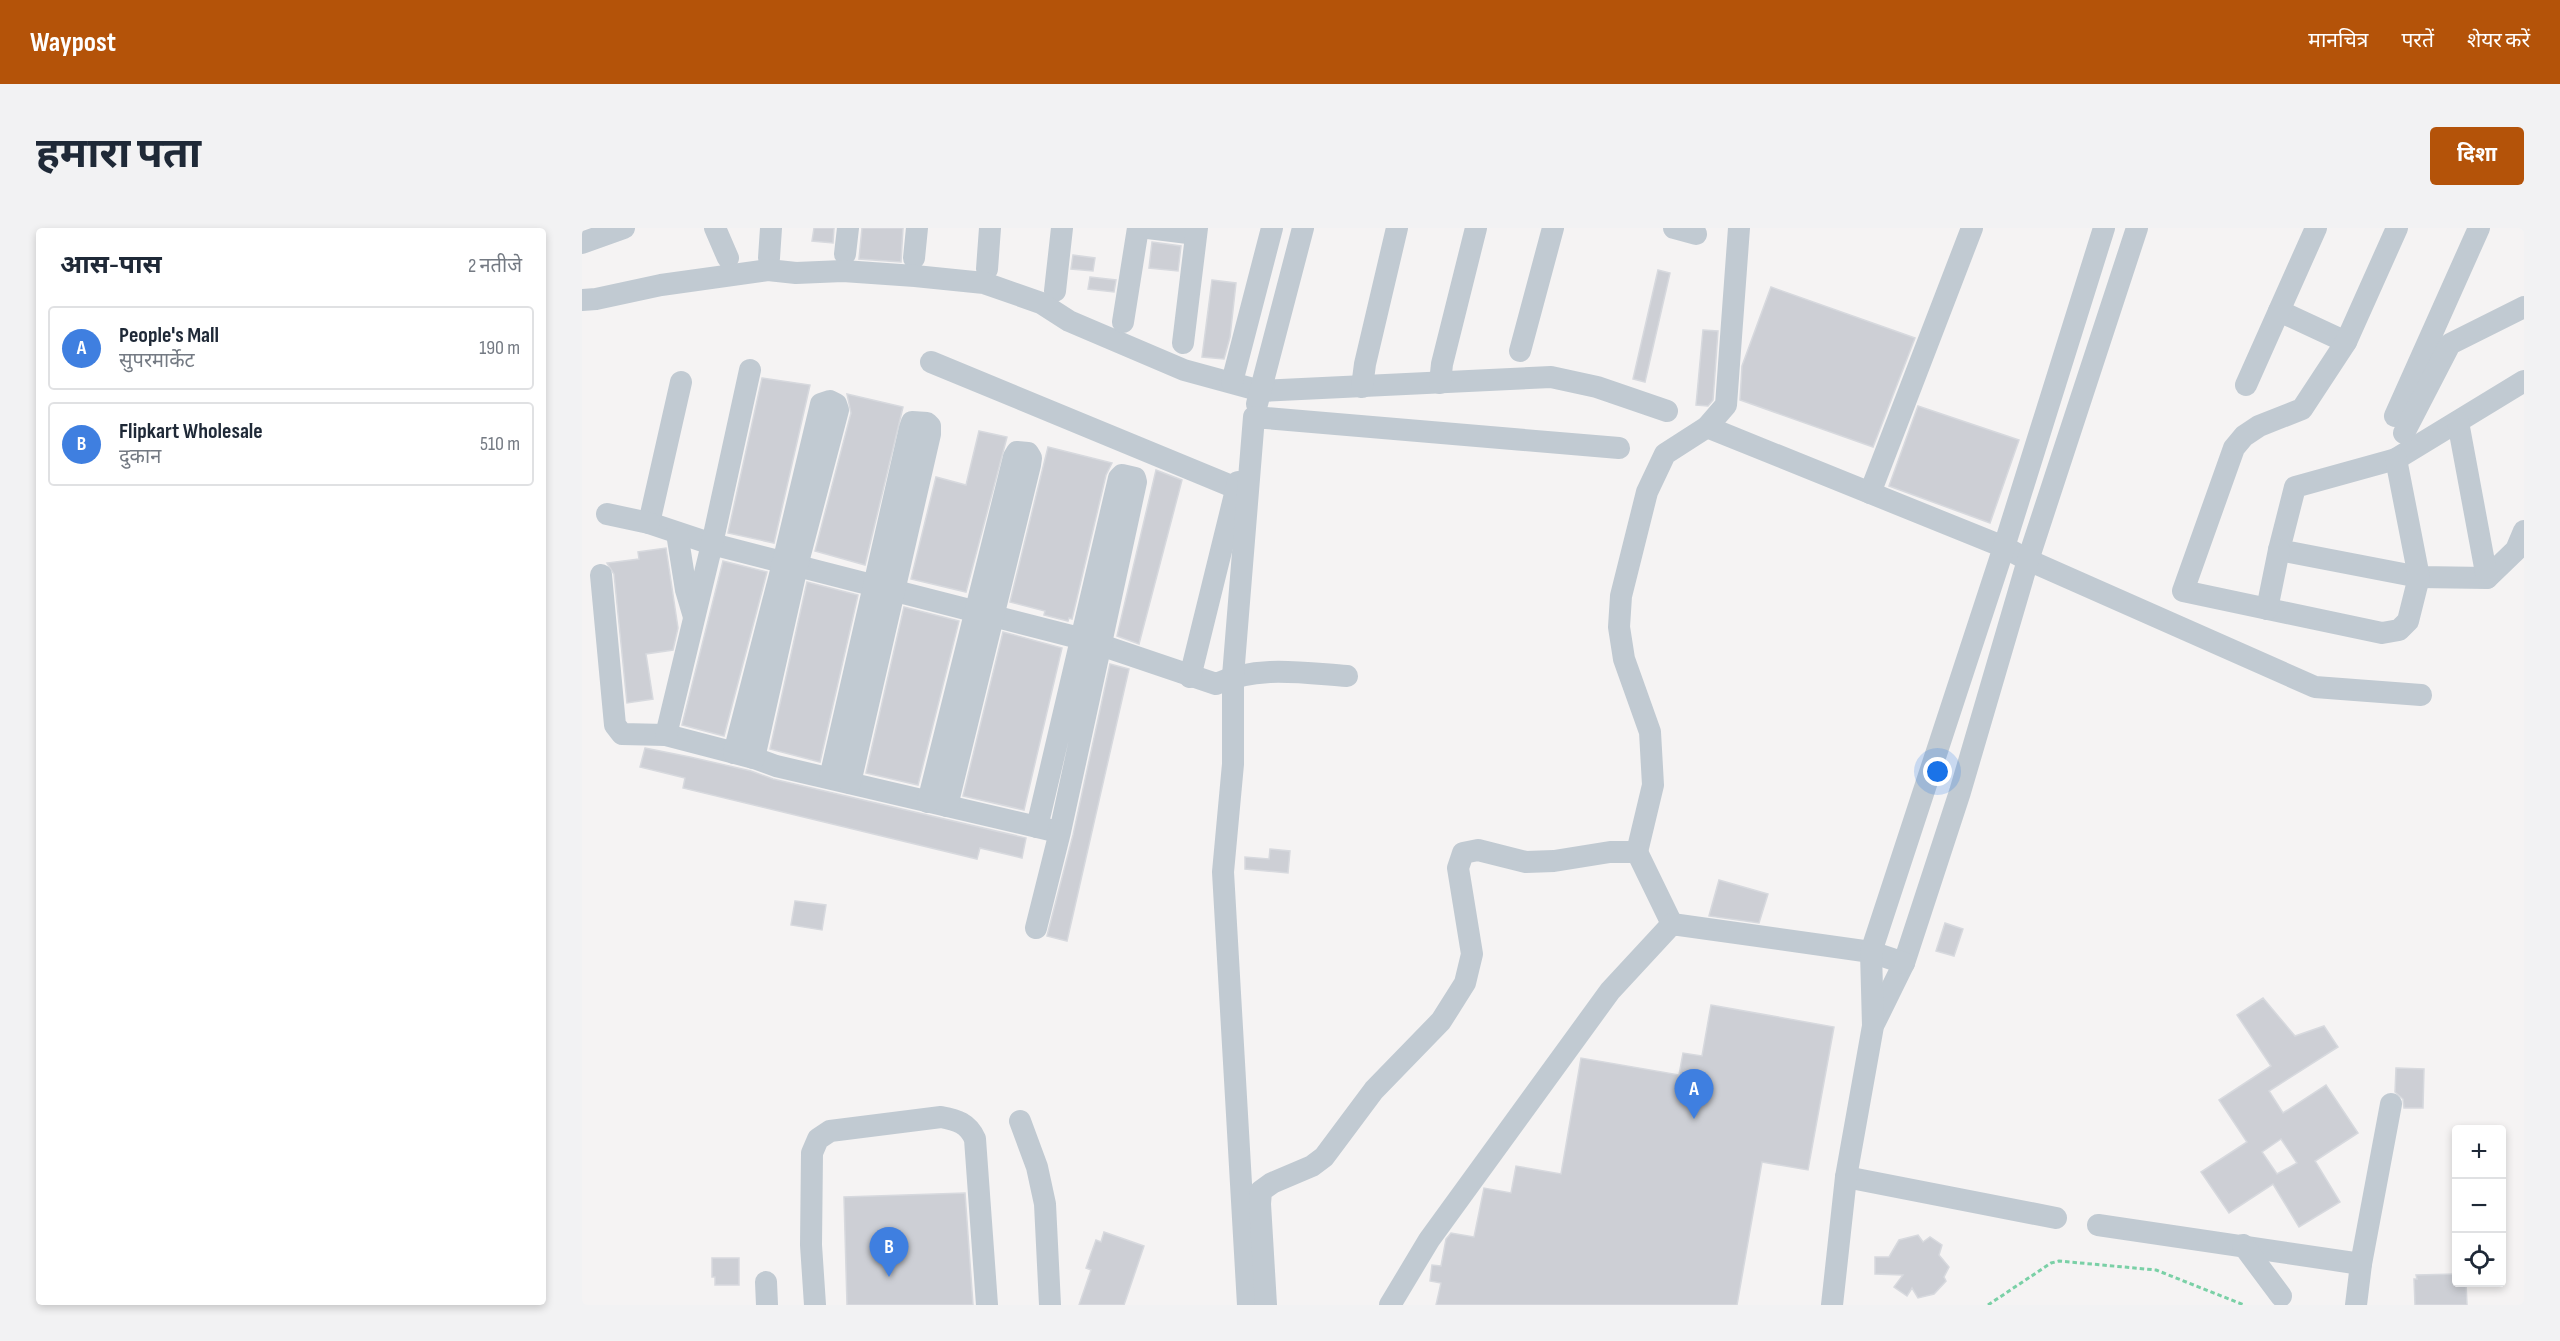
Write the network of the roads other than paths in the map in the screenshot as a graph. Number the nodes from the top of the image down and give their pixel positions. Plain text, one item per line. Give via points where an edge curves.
1 (624, 228) edge
2 (715, 228) edge
3 (771, 228) edge
4 (848, 228) edge
5 (917, 228) edge
6 (990, 228) edge
7 (1062, 228) edge
8 (1138, 228) edge
9 (1148, 228) edge
10 (1272, 228) edge
11 (1303, 228) edge
12 (1397, 228) edge
13 (1476, 228) edge
14 (1553, 228) edge
15 (1674, 228) edge
16 (1739, 228) edge
17 (1972, 228) edge
18 (2104, 228) edge
19 (2137, 228) edge
20 (2316, 228) edge
21 (2397, 228) edge
22 (2479, 228) edge
23 (1196, 231) edge
24 (1696, 234) dead end
25 (582, 243) edge
26 (844, 254) dead end
27 (728, 258) dead end
28 (770, 258) dead end
29 (914, 258) dead end
30 (987, 269) dead end
31 (1055, 291) dead end
32 (2524, 291) edge
33 (582, 300) edge
34 (2524, 307) edge
35 (2279, 311) junction
36 (1123, 322) dead end
37 (2346, 342) junction
38 (1183, 343) dead end
39 (2428, 343) junction
40 (1520, 351) dead end
41 (931, 362) dead end
42 (750, 370) dead end
43 (2524, 381) edge
44 (681, 382) dead end
45 (1232, 382) junction
46 (1440, 383) junction
47 (2246, 386) dead end
48 (1362, 387) junction
49 (1261, 391) junction
50 (1666, 411) dead end
51 (1254, 417) junction
52 (2457, 422) junction
53 (1707, 428) junction
54 (1619, 448) dead end
55 (2396, 459) junction
56 (1236, 488) junction
57 (1870, 493) junction
58 (607, 514) dead end
59 (649, 523) junction
60 (2524, 531) edge
61 (677, 533) junction
62 (712, 544) junction
63 (2004, 546) junction
64 (2279, 550) junction
65 (2028, 560) junction
66 (790, 564) junction
67 (601, 575) dead end
68 (2419, 577) junction
69 (2487, 578) junction
70 (884, 588) junction
71 (2267, 609) junction
72 (985, 614) junction
73 (694, 618) junction
74 (1091, 643) junction
75 (1233, 676) junction
76 (1347, 676) dead end
77 (1190, 677) junction
78 (2421, 695) dead end
79 (666, 735) junction
80 (1938, 748) junction
81 (744, 755) junction
82 (1970, 757) junction
83 (840, 781) junction
84 (1927, 782) junction
85 (1960, 792) junction
86 (938, 804) junction
87 (1036, 827) junction
88 (1060, 832) junction
89 (1637, 852) junction
90 (1672, 924) junction
91 (1036, 928) dead end
92 (1871, 952) junction
93 (1904, 963) junction
94 (1873, 1026) junction
95 (2391, 1104) dead end
96 (1020, 1121) dead end
97 (1846, 1178) junction
98 (2056, 1218) dead end
99 (2098, 1225) dead end
100 (2243, 1245) junction
101 (2361, 1264) junction
102 (766, 1282) dead end
103 (2281, 1296) dead end
104 (767, 1305) edge
105 (815, 1305) edge
106 (987, 1305) edge
107 (1050, 1305) edge
108 (1248, 1305) edge
109 (1266, 1305) edge
110 (1390, 1305) edge
111 (1832, 1305) edge
112 (2356, 1305) edge

1 - 25 street
2 - 27 street
3 - 28 street
4 - 26 street
5 - 29 street
6 - 30 street
7 - 31 street
8 - 36 street
9 - 23 street
10 - 45 street
11 - 49 street
12 - 48 street
13 - 46 street
14 - 40 street
15 - 24 street
16 - 53 street via 1729,396
17 - 57 street
18 - 63 street
19 - 65 street
20 - 35 street
21 - 37 street
22 - 39 street
23 - 38 street
32 - 39 street
33 - 45 street via 768,270 843,271 984,283 1041,303 1069,321 1184,370
34 - 39 street via 2450,344 2400,425
35 - 37 street
35 - 47 street
37 - 71 street via 2302,409 2259,426 2234,448 2183,591
41 - 56 street
42 - 62 street
43 - 52 street
44 - 59 street
45 - 49 street
46 - 48 street
46 - 50 street via 1551,377 1598,387
48 - 49 street
49 - 51 street
51 - 54 street
51 - 56 street
51 - 75 street
52 - 55 street
52 - 69 street
53 - 57 street
53 - 89 street via 1665,454 1647,492 1621,596 1619,627 1624,658 1650,732 1653,785
55 - 64 street via 2295,487
55 - 68 street
56 - 77 street
57 - 63 street
58 - 59 street
59 - 61 street
60 - 69 street via 2516,550
61 - 62 street
61 - 73 street
62 - 66 street
62 - 73 street
63 - 65 street
63 - 80 street
64 - 68 street
64 - 71 street
65 - 78 street via 2315,687
65 - 82 street
66 - 66 street via 821,404 830,401 838,410
66 - 70 street
66 - 81 street
67 - 79 street via 615,725 622,734
68 - 69 street
68 - 71 street via 2408,621 2399,630 2382,633
70 - 70 street via 910,429 912,422 927,423 930,434
70 - 72 street
70 - 83 street
72 - 72 street via 1014,457 1017,452 1028,453 1030,465
72 - 74 street
72 - 86 street
73 - 79 street
74 - 74 street via 1119,478 1132,477 1136,482
74 - 77 street
74 - 87 street
74 - 88 street
75 - 76 street via 1277,671
75 - 77 street via 1216,684
75 - 108 street via 1233,764 1223,872
79 - 81 street
80 - 82 street
80 - 84 street
81 - 83 street
82 - 85 street
83 - 86 street
84 - 85 street
84 - 92 street
85 - 93 street
86 - 87 street
87 - 88 street
88 - 91 street
89 - 90 street
89 - 109 street via 1526,862 1478,849 1463,853 1458,868 1472,954 1465,983 1441,1021 1374,1090 1324,1157 1261,1191
90 - 92 street
90 - 110 street via 1610,991 1429,1240
92 - 93 street
92 - 94 street
93 - 94 street
94 - 97 street
95 - 101 street
96 - 107 street via 1037,1167 1045,1204
97 - 98 street
97 - 111 street
99 - 100 street
100 - 101 street
100 - 103 street
101 - 112 street
102 - 104 street
105 - 106 street via 812,1153 818,1139 830,1131 940,1117 970,1128 975,1139

